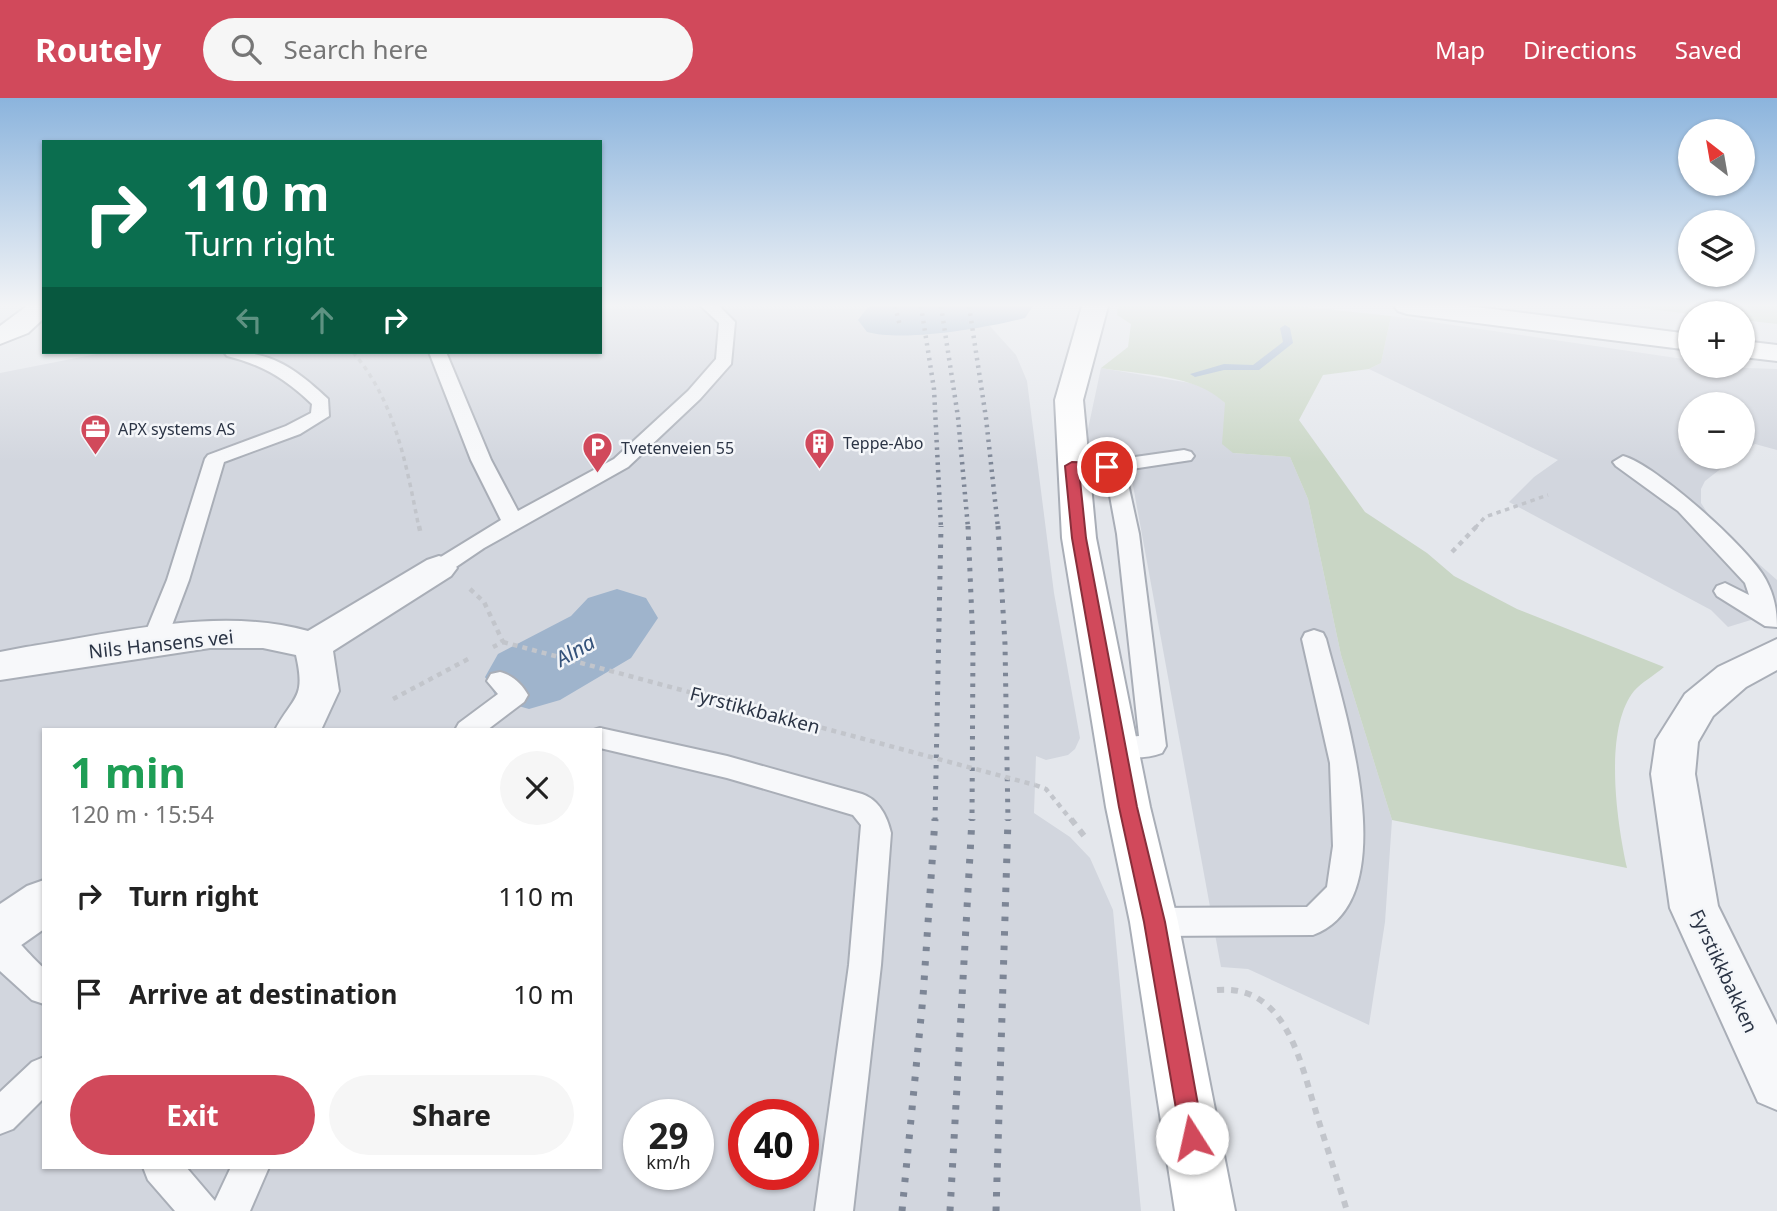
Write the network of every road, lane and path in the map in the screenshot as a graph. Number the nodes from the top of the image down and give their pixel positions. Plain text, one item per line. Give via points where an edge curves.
1 (262, 358) edge
2 (358, 358) edge
3 (438, 358) edge
4 (725, 358) edge
5 (1081, 358) edge
6 (1184, 456) dead end
7 (1623, 462) dead end
8 (1089, 466) junction
9 (1548, 495) dead end
10 (513, 523) junction
11 (1452, 552) dead end
12 (439, 568) junction
13 (1725, 591) dead end
14 (1774, 630) edge
15 (1314, 639) dead end
16 (154, 641) junction
17 (503, 642) junction
18 (313, 646) junction
19 (0, 666) edge
20 (500, 681) dead end
21 (393, 699) dead end
22 (298, 728) edge
23 (471, 728) edge
24 (602, 738) edge
25 (1116, 746) junction
26 (1093, 845) dead end
27 (42, 902) edge
28 (1174, 923) junction
29 (0, 932) edge
30 (0, 943) edge
31 (42, 987) edge
32 (1209, 991) dead end
33 (42, 1076) edge
34 (1777, 1083) edge
35 (0, 1116) edge
36 (163, 1169) edge
37 (250, 1169) edge
38 (200, 1211) edge
39 (230, 1211) edge
40 (834, 1211) edge
41 (1205, 1211) edge
42 (1347, 1211) edge

1 - 16 lane via 289,373 321,404 320,416 215,459
2 - 12 path via 394,419 424,548
3 - 10 lane
4 - 10 lane via 621,463
5 - 8 street via 1069,400
6 - 8 lane
7 - 14 lane via 1685,506 1755,580
8 - 25 street via 1079,538
8 - 25 lane via 1115,471 1128,534 1153,746
9 - 11 path via 1485,517
10 - 12 lane
12 - 17 path via 484,602
12 - 18 street
13 - 14 lane
14 - 34 street, Fyrstikkbakken via 1732,677 1699,705 1677,740 1673,774 1693,908
15 - 28 lane via 1344,763 1348,846 1342,890 1332,906 1313,920
16 - 18 street, Nils Hansens vei via 260,635
16 - 19 street, Nils Hansens vei
17 - 21 path
17 - 26 path, Fyrstikkbakken, bridge via 1035,785 1046,789
18 - 22 street via 322,683 314,711
20 - 23 lane via 515,695
24 - 40 lane via 727,767 862,806 874,821 877,833 865,965
25 - 28 street
27 - 29 street
28 - 41 street
30 - 31 lane via 13,963
32 - 42 path via 1242,989 1259,996 1278,1014 1306,1074
33 - 35 lane
36 - 38 lane
37 - 39 lane

